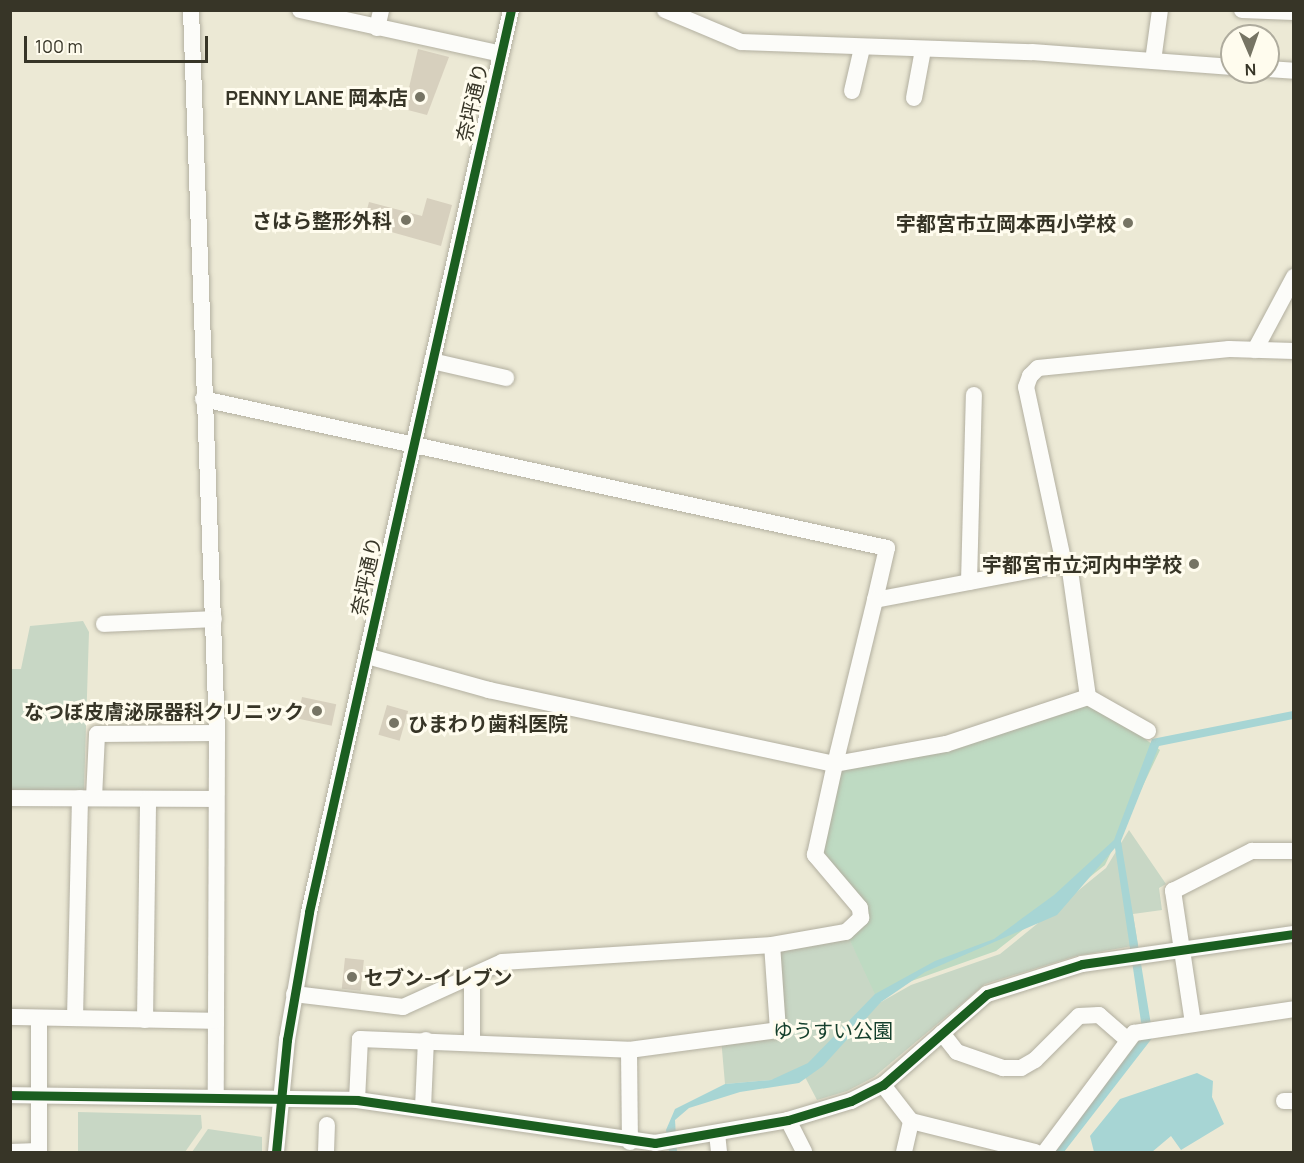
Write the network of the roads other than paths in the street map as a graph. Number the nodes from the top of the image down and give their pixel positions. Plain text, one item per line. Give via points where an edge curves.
1 (190, 10) edge
2 (300, 10) edge
3 (381, 10) edge
4 (511, 10) edge
5 (665, 10) edge
6 (1160, 10) edge
7 (1242, 10) edge
8 (1293, 12) edge
9 (377, 28) junction
10 (862, 48) junction
11 (923, 50) junction
12 (501, 54) junction
13 (1153, 61) junction
14 (1220, 66) edge
15 (852, 92) dead end
16 (914, 98) dead end
17 (1293, 277) edge
18 (1255, 350) junction
19 (1293, 351) edge
20 (432, 362) junction
21 (507, 378) dead end
22 (974, 395) dead end
23 (203, 399) junction
24 (414, 442) junction
25 (1064, 564) junction
26 (969, 582) junction
27 (875, 600) junction
28 (214, 619) junction
29 (104, 624) dead end
30 (367, 656) junction
31 (1088, 697) junction
32 (1148, 731) dead end
33 (217, 733) junction
34 (835, 764) junction
35 (10, 798) edge
36 (87, 798) junction
37 (148, 799) junction
38 (215, 799) junction
39 (1293, 851) edge
40 (1293, 934) edge
41 (772, 945) junction
42 (1182, 948) junction
43 (472, 976) junction
44 (294, 994) junction
45 (1293, 1009) edge
46 (10, 1017) edge
47 (39, 1018) junction
48 (75, 1018) junction
49 (145, 1020) junction
50 (216, 1021) junction
51 (1193, 1023) junction
52 (942, 1033) junction
53 (1141, 1033) junction
54 (426, 1040) junction
55 (472, 1041) junction
56 (629, 1050) junction
57 (883, 1084) junction
58 (10, 1095) edge
59 (39, 1095) junction
60 (216, 1095) junction
61 (280, 1097) junction
62 (357, 1100) junction
63 (423, 1108) junction
64 (788, 1120) junction
65 (911, 1120) junction
66 (327, 1125) dead end
67 (717, 1133) junction
68 (630, 1142) junction
69 (591, 1145) edge
70 (10, 1152) edge
71 (39, 1152) edge
72 (276, 1152) edge
73 (330, 1152) edge
74 (719, 1152) edge
75 (804, 1152) edge
76 (904, 1152) edge
77 (1035, 1152) edge
78 (1045, 1152) edge

1 - 23 street
2 - 9 street
3 - 9 street
4 - 12 street, 奈坪通り
5 - 10 street via 741,42
6 - 13 street
7 - 8 street
9 - 12 street
10 - 11 street
10 - 15 street
11 - 13 street
11 - 16 street
12 - 20 street, 奈坪通り
13 - 14 street
17 - 18 street
18 - 19 street
18 - 25 street via 1038,368 1030,376 1026,387
20 - 21 street
20 - 24 street, 奈坪通り
22 - 26 street
23 - 24 street
23 - 28 street
24 - 27 street via 887,548
24 - 30 street, 奈坪通り
25 - 26 street
25 - 31 street via 1070,570
26 - 27 street
27 - 34 street
28 - 29 street
28 - 33 street
30 - 34 street via 489,690
30 - 44 street, 奈坪通り
31 - 32 street
31 - 34 street via 946,744
33 - 36 street via 97,734
33 - 38 street
34 - 41 street via 815,855 860,908 861,918 846,932
35 - 36 street
36 - 37 street
36 - 48 street
37 - 38 street
37 - 49 street
38 - 50 street
39 - 42 street via 1252,851 1173,891
40 - 42 street
41 - 43 street via 502,962
41 - 56 street via 778,1030
42 - 51 street
42 - 52 street via 1082,964 987,994
43 - 44 street via 403,1007
43 - 55 street
44 - 61 street, 奈坪通り
45 - 51 street
46 - 47 street
47 - 48 street
47 - 59 street
48 - 49 street
49 - 50 street
50 - 60 street
51 - 53 street
52 - 53 street via 957,1052 1003,1068 1035,1060 1078,1016 1099,1015
52 - 57 street
53 - 78 street
54 - 55 street
54 - 62 street via 360,1038
54 - 63 street
55 - 56 street
56 - 68 street
57 - 64 street
57 - 65 street
58 - 59 street
59 - 60 street
59 - 71 street
60 - 61 street
61 - 62 street
61 - 72 street, 奈坪通り
62 - 63 street
63 - 69 street
64 - 67 street
64 - 75 street
65 - 76 street
65 - 77 street
66 - 73 street
67 - 68 street
67 - 74 street
68 - 69 street
70 - 71 street

